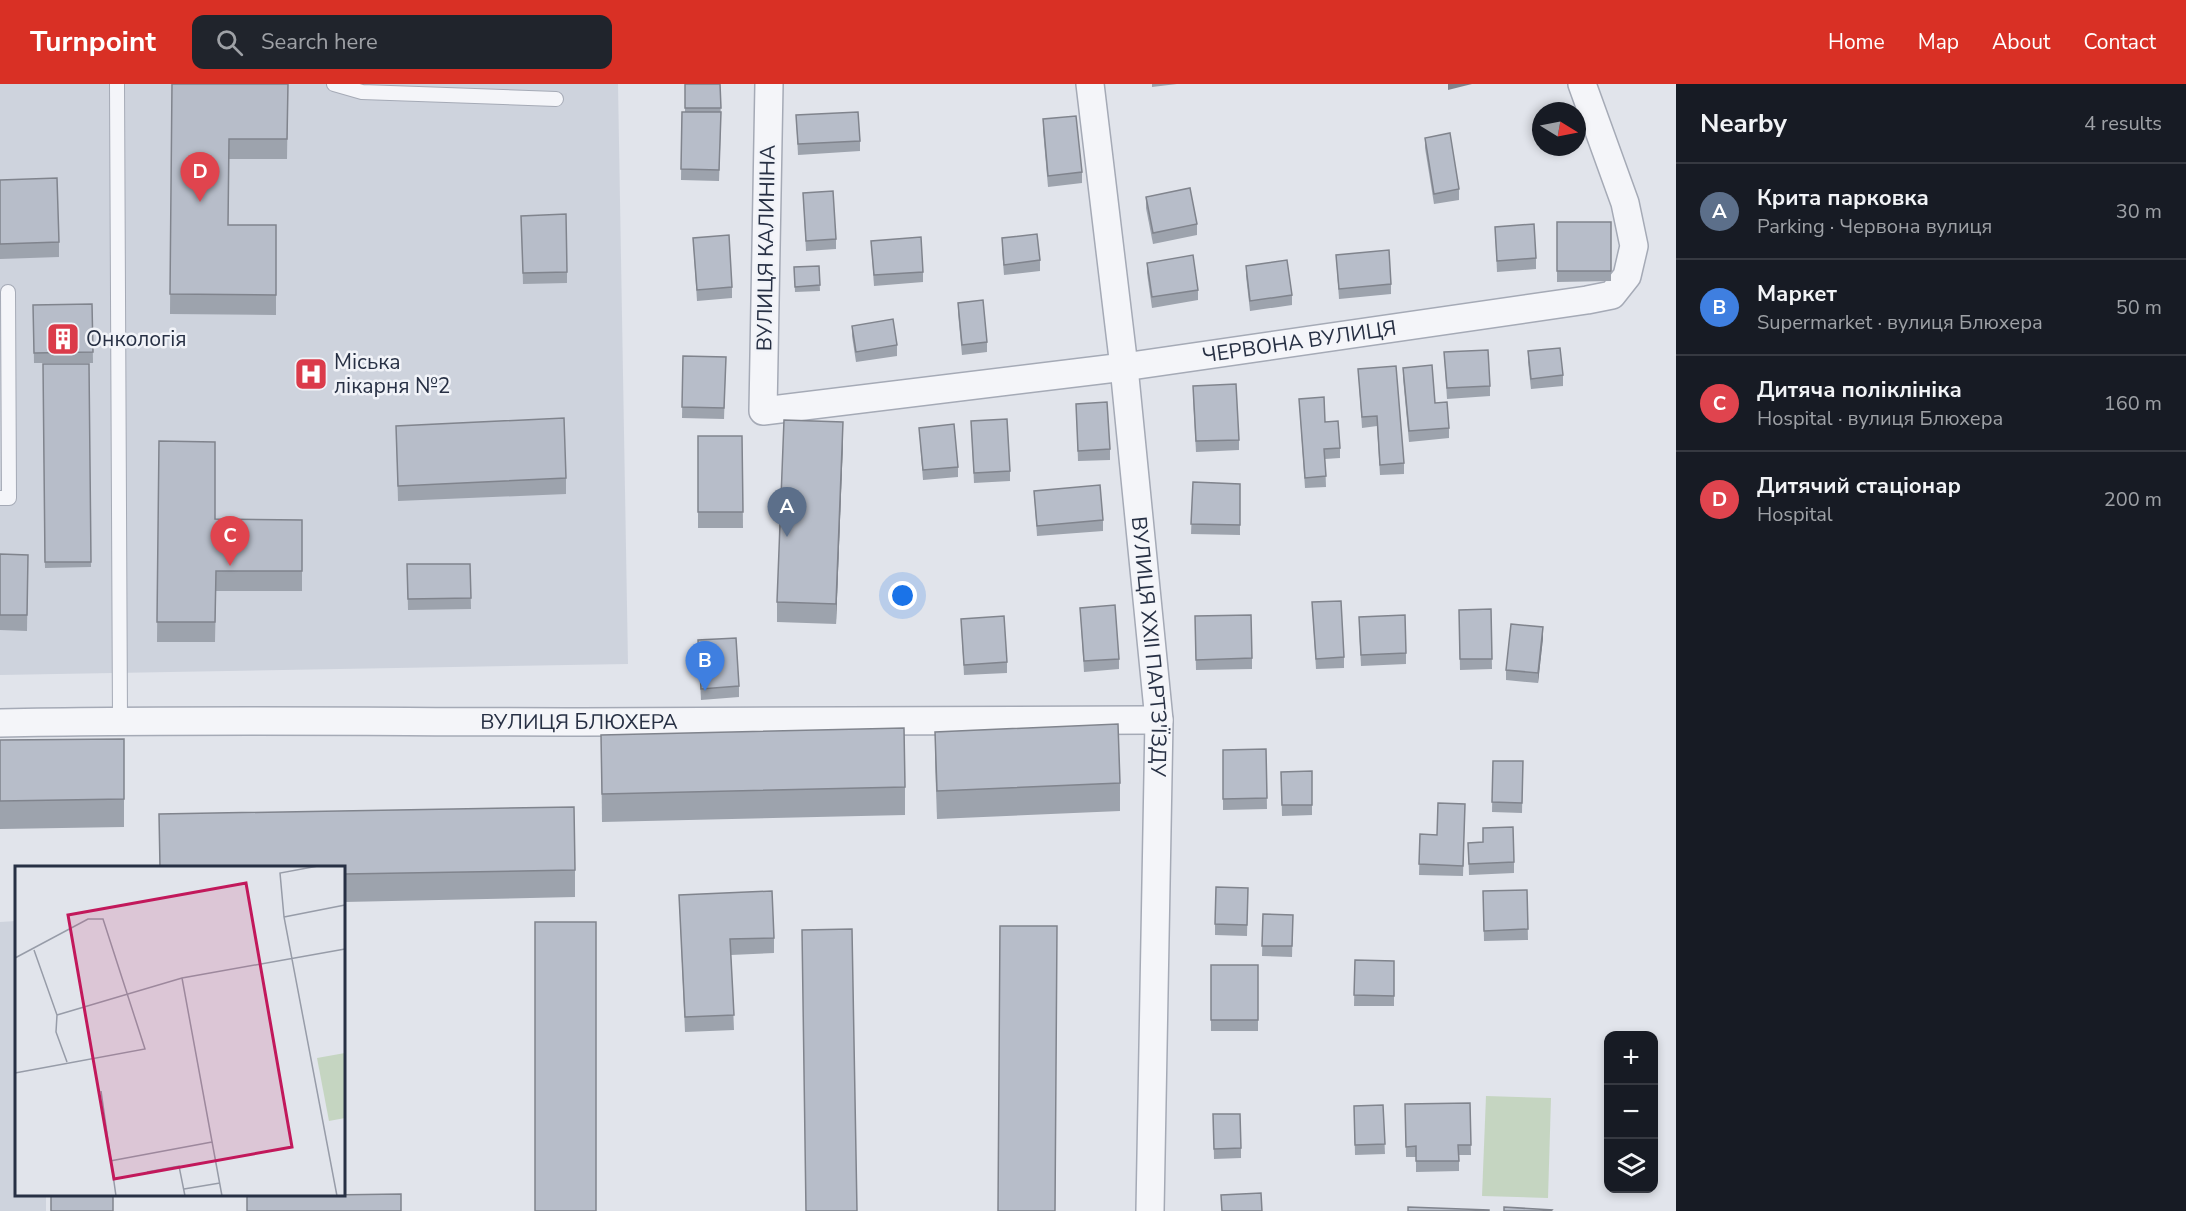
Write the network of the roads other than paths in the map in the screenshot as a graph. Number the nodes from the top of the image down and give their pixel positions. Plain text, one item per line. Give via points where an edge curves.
1 (117, 84) edge
2 (334, 84) edge
3 (769, 84) edge
4 (1090, 84) edge
5 (1582, 84) edge
6 (556, 99) dead end
7 (8, 291) dead end
8 (1124, 367) junction
9 (764, 411) joint
10 (0, 498) edge
11 (1159, 720) junction
12 (120, 721) junction
13 (0, 723) edge
14 (1150, 1211) edge

1 - 12 lane
2 - 6 lane via 362,92
3 - 9 street, ВУЛИЦЯ КАЛИНІНА
4 - 8 street, ВУЛИЦЯ XXII ПАРТЗ'ЇЗДУ
5 - 8 street, ЧЕРВОНА ВУЛИЦЯ via 1625,203 1634,246 1627,276 1612,295
7 - 10 lane via 9,498
8 - 9 street, ЧЕРВОНА ВУЛИЦЯ
8 - 11 street, ВУЛИЦЯ XXII ПАРТЗ'ЇЗДУ
11 - 12 street, ВУЛИЦЯ БЛЮХЕРА
11 - 14 street, ВУЛИЦЯ XXII ПАРТЗ'ЇЗДУ
12 - 13 street, ВУЛИЦЯ БЛЮХЕРА

